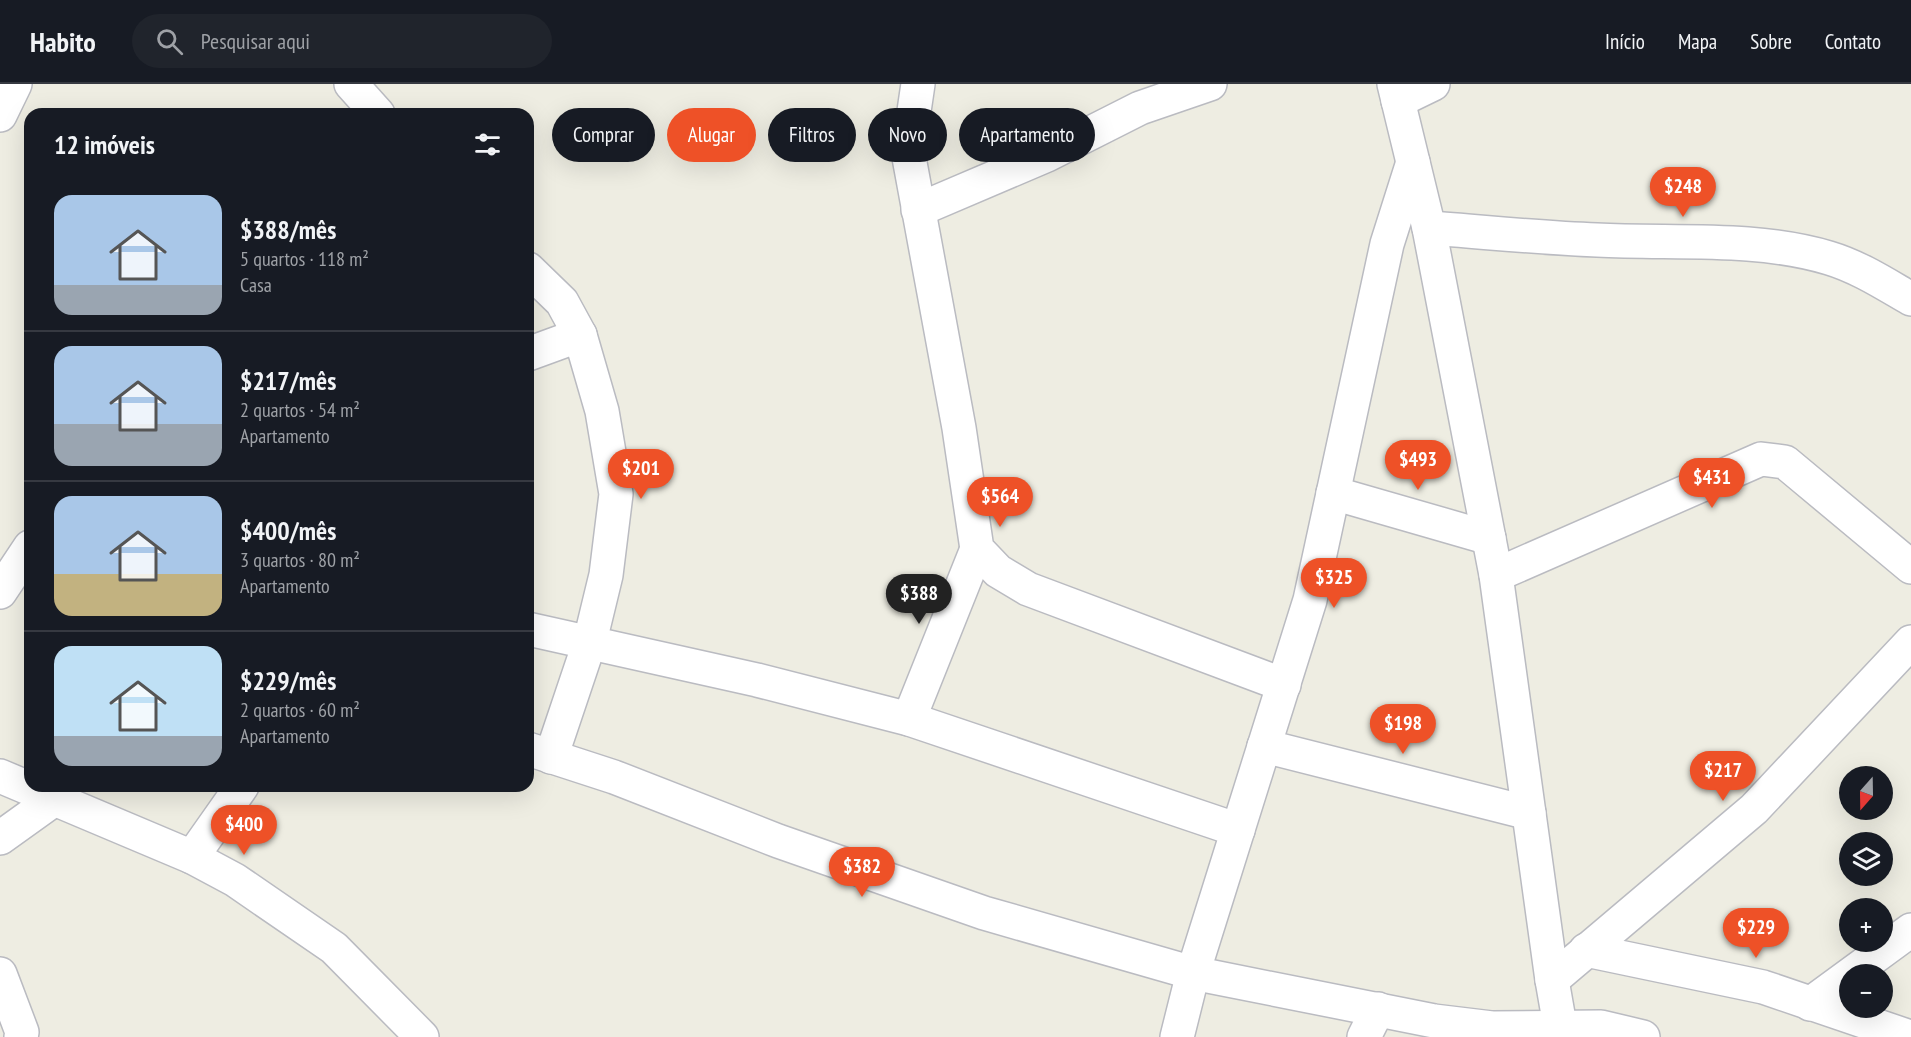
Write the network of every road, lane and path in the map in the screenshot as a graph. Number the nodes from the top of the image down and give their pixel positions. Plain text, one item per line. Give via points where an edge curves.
1 (15, 84) edge
2 (351, 84) edge
3 (918, 84) edge
4 (1210, 84) edge
5 (1433, 84) edge
6 (1396, 93) edge
7 (1136, 96) edge
8 (373, 108) edge
9 (0, 115) edge
10 (1414, 160) junction
11 (918, 210) junction
12 (1429, 228) junction
13 (534, 275) edge
14 (1911, 299) edge
15 (580, 335) junction
16 (534, 352) edge
17 (1333, 493) junction
18 (1489, 538) junction
19 (977, 549) junction
20 (24, 556) edge
21 (1911, 567) edge
22 (1496, 576) junction
23 (0, 592) edge
24 (534, 629) edge
25 (590, 641) junction
26 (1911, 642) edge
27 (1284, 685) junction
28 (909, 719) junction
29 (1264, 747) junction
30 (539, 753) edge
31 (0, 776) edge
32 (24, 787) edge
33 (35, 792) edge
34 (238, 792) edge
35 (53, 800) junction
36 (1529, 813) junction
37 (1238, 830) junction
38 (0, 838) edge
39 (192, 857) junction
40 (1911, 930) edge
41 (1586, 950) junction
42 (1193, 973) junction
43 (0, 974) edge
44 (1552, 980) junction
45 (1810, 1004) junction
46 (1371, 1023) edge
47 (1561, 1032) edge
48 (21, 1037) edge
49 (422, 1037) edge
50 (1177, 1037) edge
51 (1643, 1037) edge
52 (1910, 1037) edge

1 - 9 street
2 - 8 street
3 - 11 street via 908,152
4 - 7 street
5 - 6 street
6 - 10 street
7 - 11 street via 1047,154
10 - 12 street
10 - 17 street via 1388,244
11 - 19 street via 959,428
12 - 14 street via 1793,250 1841,263
12 - 18 street
13 - 15 street via 561,302
15 - 16 street
15 - 25 street via 602,411 616,495 606,575
17 - 18 street
17 - 27 street via 1311,600
18 - 22 street
19 - 27 street via 998,571 1028,589
19 - 28 street
20 - 23 street
21 - 22 street via 1785,462 1761,459
22 - 36 street
24 - 25 street
25 - 28 street
25 - 30 street
26 - 41 street via 1754,809
27 - 29 street
28 - 37 street
29 - 36 street
29 - 37 street
30 - 42 street via 984,913
31 - 32 street
33 - 35 street
34 - 39 street
35 - 38 street
35 - 39 street
36 - 44 street
37 - 42 street
39 - 49 street via 235,880 334,948
40 - 45 street
41 - 44 street
41 - 45 street via 1763,987
42 - 46 street
42 - 50 street
43 - 48 street
44 - 47 street
45 - 52 street
46 - 47 street
47 - 51 street via 1601,1027

